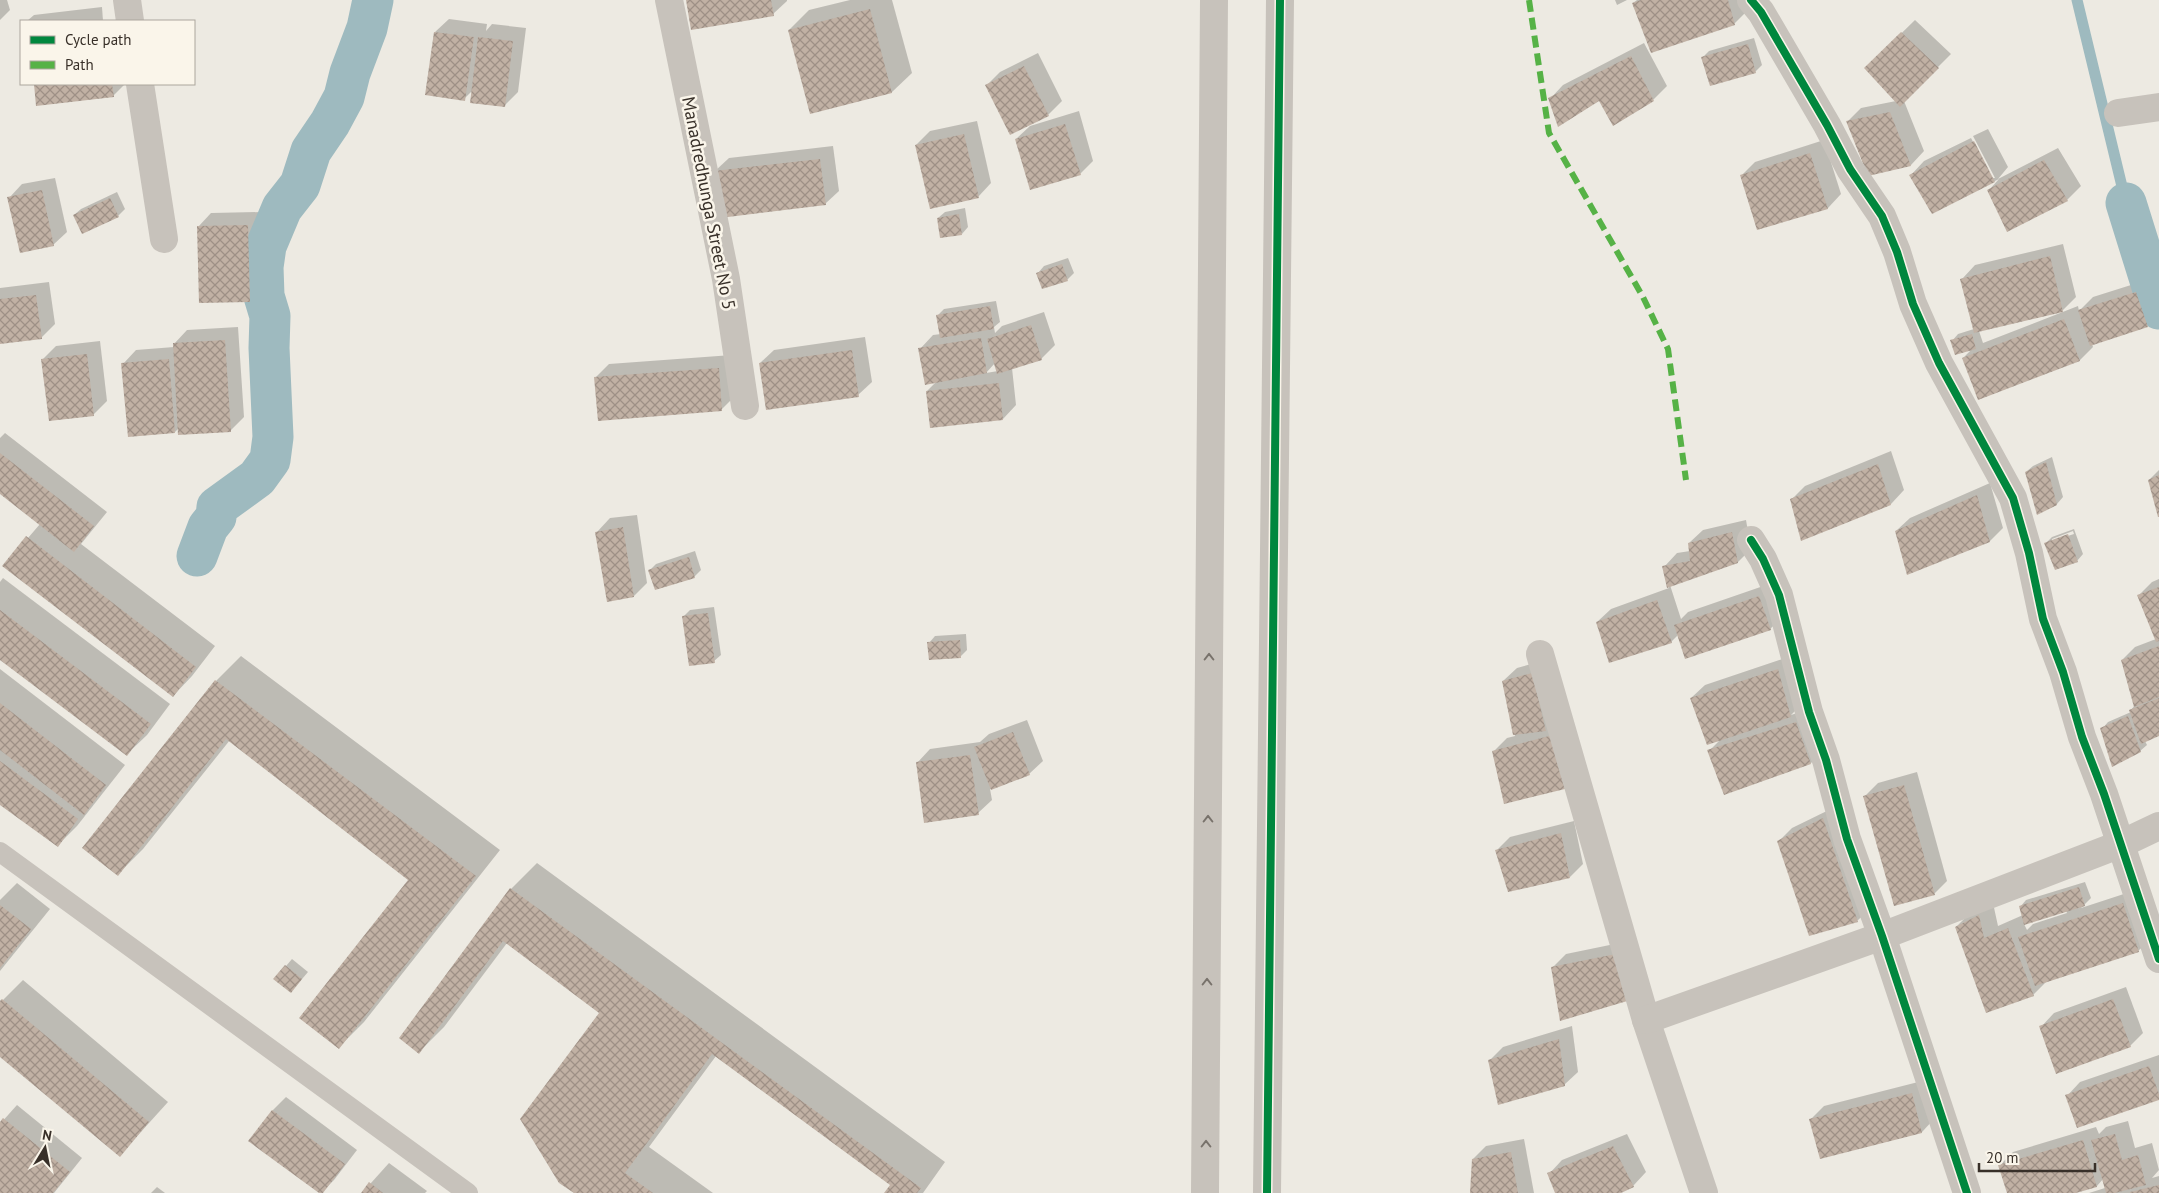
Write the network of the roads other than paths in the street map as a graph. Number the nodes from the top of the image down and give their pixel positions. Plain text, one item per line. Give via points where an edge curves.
1 (127, 0) edge
2 (669, 0) edge
3 (1214, 0) edge
4 (1280, 0) edge
5 (1751, 0) edge
6 (130, 20) edge
7 (140, 85) edge
8 (2159, 107) edge
9 (2118, 113) dead end
10 (164, 239) dead end
11 (745, 406) dead end
12 (1751, 540) dead end
13 (1540, 654) dead end
14 (2159, 826) edge
15 (2120, 844) junction
16 (0, 852) edge
17 (1882, 936) junction
18 (2159, 959) edge
19 (1646, 1020) junction
20 (468, 1193) edge
21 (1205, 1193) edge
22 (1267, 1193) edge
23 (1704, 1193) edge
24 (1967, 1193) edge

1 - 6 street
2 - 11 street, Manadredhunga Street No 5 via 726,279
21 -> 3 street
4 - 22 street
5 - 15 street via 1761,12 1850,169 1882,216 1938,363 2013,498 2043,618
7 - 10 street
8 - 9 street
12 - 17 street via 1764,559 1779,595 1846,839
13 - 19 street
14 - 15 street
15 - 17 street
15 - 18 street
16 - 20 lane
17 - 19 street
17 - 24 street
19 - 23 street

